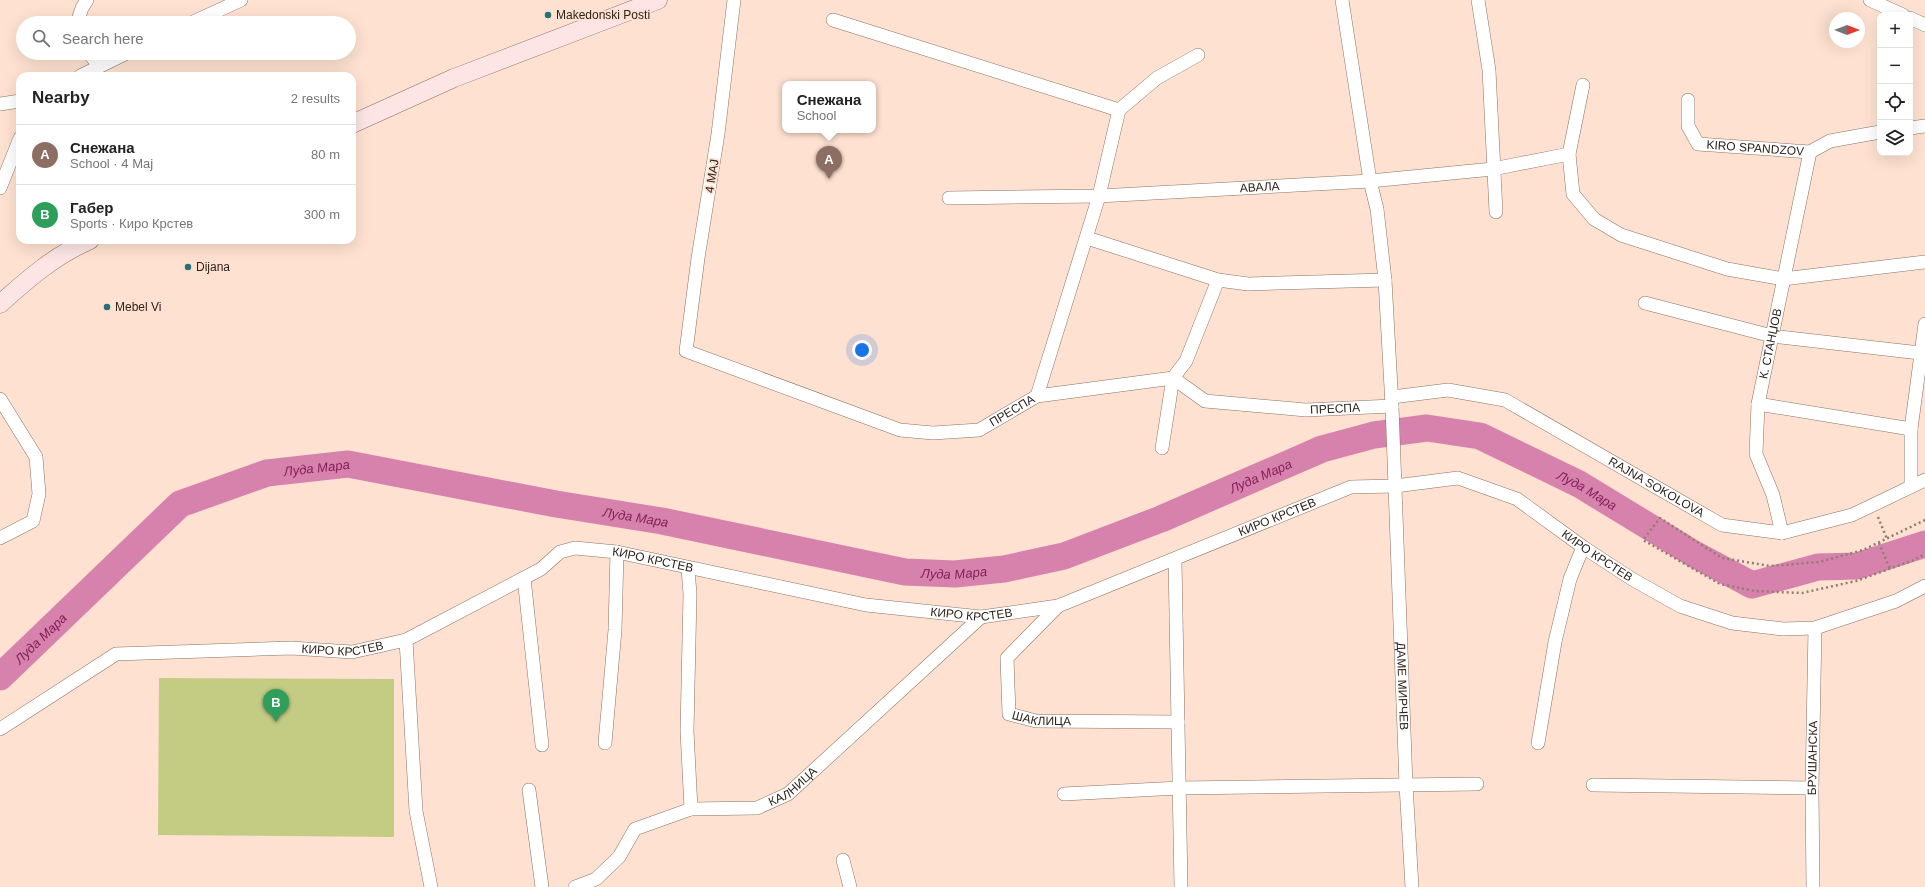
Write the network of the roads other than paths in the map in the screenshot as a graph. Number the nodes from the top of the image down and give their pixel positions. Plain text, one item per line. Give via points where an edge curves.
1 (87, 0) edge
2 (241, 0) edge
3 (655, 0) edge
4 (734, 0) edge
5 (1342, 0) edge
6 (1478, 0) edge
7 (1870, 0) edge
8 (1896, 12) edge
9 (79, 16) edge
10 (206, 16) edge
11 (1913, 19) edge
12 (833, 20) dead end
13 (1925, 25) edge
14 (1198, 55) dead end
15 (94, 60) edge
16 (112, 60) edge
17 (99, 66) junction
18 (88, 72) edge
19 (1583, 85) dead end
20 (1688, 100) dead end
21 (16, 102) edge
22 (0, 104) edge
23 (1119, 110) junction
24 (356, 122) edge
25 (1925, 126) edge
26 (1913, 128) edge
27 (1877, 133) edge
28 (16, 148) edge
29 (1810, 152) junction
30 (1568, 154) junction
31 (1493, 169) junction
32 (1370, 180) junction
33 (0, 188) edge
34 (1099, 196) junction
35 (950, 198) dead end
36 (1496, 212) dead end
37 (1087, 238) junction
38 (81, 244) edge
39 (1925, 262) edge
40 (1783, 279) junction
41 (1218, 280) junction
42 (1385, 280) junction
43 (1645, 303) dead end
44 (0, 304) edge
45 (1925, 324) edge
46 (1772, 336) junction
47 (686, 351) joint
48 (1920, 353) junction
49 (1172, 378) junction
50 (1037, 396) junction
51 (0, 399) edge
52 (1392, 401) junction
53 (1758, 404) junction
54 (1911, 429) junction
55 (1162, 448) dead end
56 (1925, 480) edge
57 (1395, 486) junction
58 (1911, 486) junction
59 (1782, 533) junction
60 (0, 538) edge
61 (1583, 548) junction
62 (617, 552) junction
63 (1175, 560) junction
64 (688, 569) junction
65 (524, 578) junction
66 (1925, 586) edge
67 (1058, 606) junction
68 (981, 617) junction
69 (1815, 628) junction
70 (406, 640) junction
71 (1178, 722) junction
72 (0, 730) edge
73 (605, 743) dead end
74 (1538, 743) dead end
75 (542, 745) dead end
76 (1477, 784) dead end
77 (1406, 785) junction
78 (1593, 785) dead end
79 (1179, 788) junction
80 (1812, 788) junction
81 (529, 790) dead end
82 (1064, 794) dead end
83 (691, 809) junction
84 (843, 860) dead end
85 (431, 887) edge
86 (542, 887) edge
87 (575, 887) edge
88 (850, 887) edge
89 (1181, 887) edge
90 (1412, 887) edge
91 (1813, 887) edge

1 - 9 street
2 - 10 street
3 - 24 main road via 454,78
4 - 47 street, 4 МАЈ via 718,134
5 - 32 street, ДАМЕ МИРЧЕВ
6 - 31 street via 1489,70
7 - 8 street
11 - 13 street
12 - 23 street
14 - 23 street via 1157,78
15 - 17 street
16 - 17 street
17 - 18 street
19 - 30 street
20 - 29 street, KIRO SPANDZOV via 1688,126 1698,144
21 - 22 street
23 - 34 street
25 - 26 street
27 - 29 street, KIRO SPANDZOV via 1830,141
28 - 33 street
29 - 40 street, К. СТАНЏОВ
30 - 31 street, АВАЛА
30 - 40 street via 1573,194 1594,219 1621,236 1727,269
31 - 32 street, АВАЛА
31 - 36 street
32 - 34 street, АВАЛА
32 - 42 street, ДАМЕ МИРЧЕВ via 1377,209
34 - 35 street, АВАЛА
34 - 37 street
37 - 41 street
37 - 50 street
38 - 44 main road via 35,272
39 - 40 street
40 - 46 street, К. СТАНЏОВ
41 - 42 street via 1248,284
41 - 49 street via 1186,361
42 - 52 street, ДАМЕ МИРЧЕВ
43 - 46 street
45 - 48 street
46 - 48 street
46 - 53 street, К. СТАНЏОВ
47 - 50 street, ПРЕСПА via 900,430 933,433 979,430
48 - 54 street
49 - 50 street, ПРЕСПА
49 - 52 street, ПРЕСПА via 1205,401 1306,410
49 - 55 street
51 - 60 street via 36,457 39,494 33,520
52 - 57 street, ДАМЕ МИРЧЕВ
52 - 59 street, RAJNA SOKOLOVA via 1448,390 1505,400 1722,525
53 - 54 street
53 - 59 street, К. СТАНЏОВ via 1756,454 1772,495
54 - 58 street
56 - 58 street, RAJNA SOKOLOVA
57 - 61 street, КИРО КРСТЕВ via 1458,478 1517,499
57 - 63 street, КИРО КРСТЕВ via 1351,487
57 - 77 street, ДАМЕ МИРЧЕВ
58 - 59 street, RAJNA SOKOLOVA via 1852,515
61 - 69 street, КИРО КРСТЕВ via 1680,606 1732,623 1783,629
61 - 74 street via 1570,579 1555,642
62 - 64 street, КИРО КРСТЕВ
62 - 65 street, КИРО КРСТЕВ via 575,548 560,552 541,569
62 - 73 street via 615,630
63 - 67 street, КИРО КРСТЕВ
63 - 71 street
64 - 68 street, КИРО КРСТЕВ via 866,605
64 - 83 street via 690,594 687,731
65 - 70 street, КИРО КРСТЕВ
65 - 75 street
66 - 69 street, КИРО КРСТЕВ via 1896,601
67 - 68 street, КИРО КРСТЕВ
67 - 71 street, ШАКЛИЦА via 1007,658 1010,714 1036,721
68 - 83 street, КАЛНИЦА via 788,794 757,808
69 - 80 street, БРУШАНСКА
70 - 72 street, КИРО КРСТЕВ via 352,652 291,648 116,654
70 - 85 street via 416,811
71 - 79 street
76 - 77 street
77 - 79 street
77 - 90 street, ДАМЕ МИРЧЕВ
78 - 80 street
79 - 82 street
79 - 89 street
80 - 91 street, БРУШАНСКА
81 - 86 street
83 - 87 street, КАЛНИЦА via 635,830 619,857 596,879
84 - 88 street

